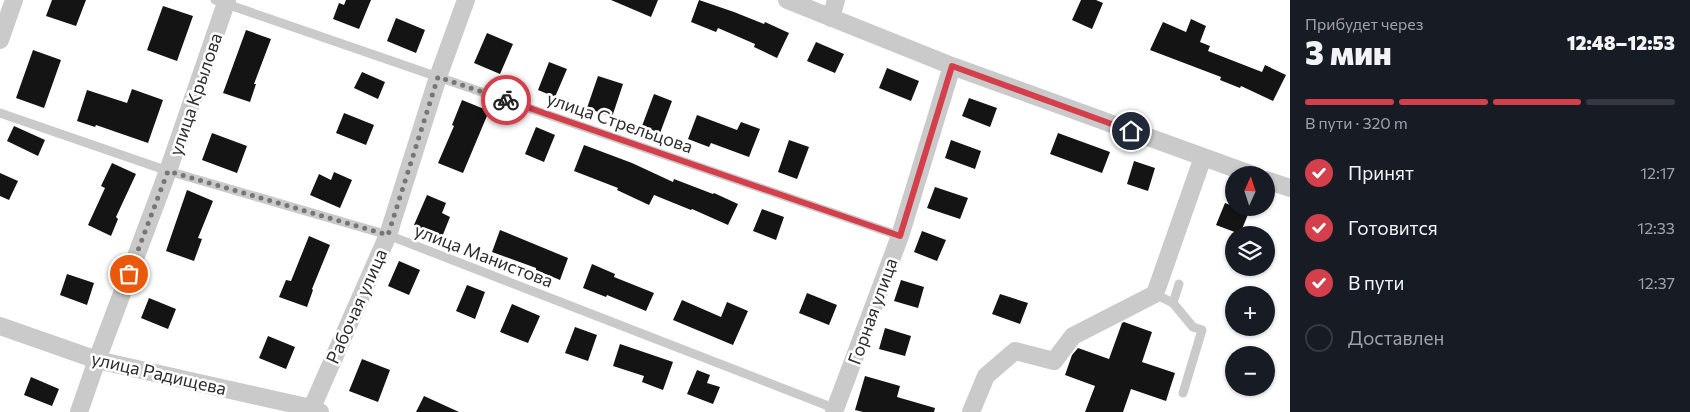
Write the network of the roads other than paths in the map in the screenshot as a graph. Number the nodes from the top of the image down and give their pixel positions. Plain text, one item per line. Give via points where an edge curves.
1 (14, 0) edge
2 (466, 0) edge
3 (787, 0) edge
4 (836, 0) edge
5 (223, 1) edge
6 (831, 18) junction
7 (0, 40) edge
8 (952, 66) junction
9 (438, 77) junction
10 (0, 113) edge
11 (1203, 157) junction
12 (1228, 166) edge
13 (168, 171) junction
14 (1275, 183) edge
15 (1290, 188) edge
16 (388, 235) junction
17 (900, 236) junction
18 (1179, 284) dead end
19 (1156, 294) junction
20 (1173, 303) junction
21 (0, 326) edge
22 (97, 360) junction
23 (1183, 393) dead end
24 (314, 411) edge
25 (835, 411) edge
26 (79, 412) edge
27 (972, 412) edge

1 - 7 street
2 - 9 street, Рабочая улица
3 - 6 street
4 - 6 street
5 - 9 lane, улица Стрельцова
5 - 13 street, улица Крылова
6 - 8 street
8 - 11 street
8 - 17 street, Горная улица
9 - 16 street, Рабочая улица
9 - 17 lane, улица Стрельцова
10 - 13 lane, улица Манистова
11 - 12 street
11 - 19 street
13 - 16 lane, улица Манистова
13 - 22 street, улица Крылова
14 - 15 street
16 - 24 street, Рабочая улица
16 - 25 lane, улица Манистова
17 - 25 street, Горная улица
18 - 20 lane
19 - 20 lane
19 - 27 street via 1073,336 1054,361 1015,351 986,376
20 - 23 lane via 1193,327 1202,330
21 - 22 street, улица Радищева
22 - 24 street, улица Радищева
22 - 26 street, улица Крылова

